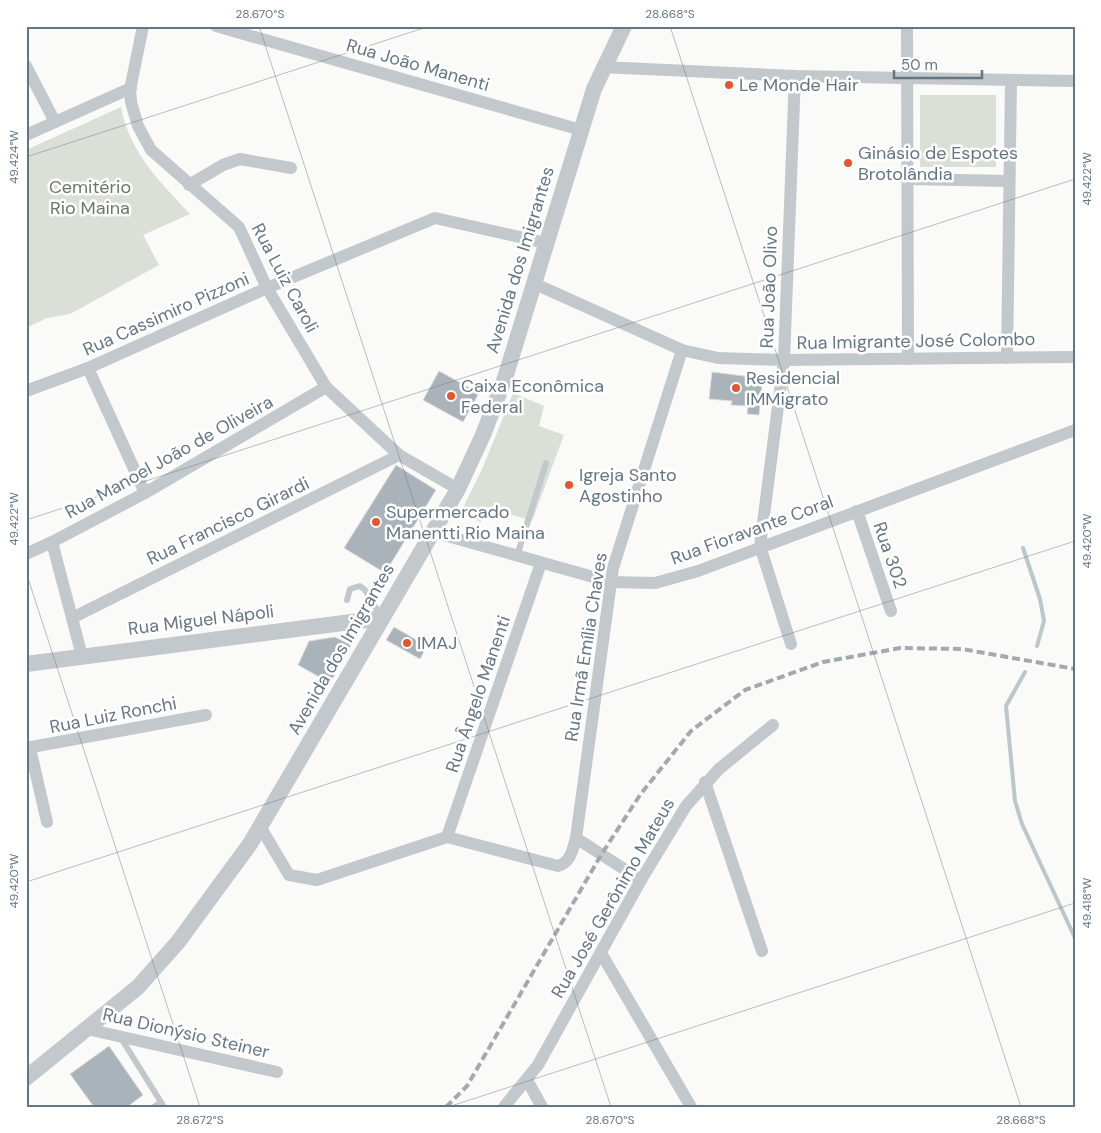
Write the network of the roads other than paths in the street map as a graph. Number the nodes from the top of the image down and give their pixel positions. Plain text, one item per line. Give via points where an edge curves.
1 (143, 26) edge
2 (216, 26) edge
3 (624, 26) edge
4 (908, 26) edge
5 (26, 66) edge
6 (602, 67) junction
7 (794, 76) junction
8 (908, 78) junction
9 (1011, 80) junction
10 (1075, 81) edge
11 (131, 88) junction
12 (56, 122) junction
13 (581, 130) junction
14 (26, 135) edge
15 (291, 168) dead end
16 (908, 179) junction
17 (1009, 181) junction
18 (189, 184) junction
19 (546, 243) junction
20 (533, 283) junction
21 (267, 288) junction
22 (682, 350) junction
23 (1007, 358) junction
24 (1075, 358) edge
25 (908, 359) junction
26 (784, 360) junction
27 (88, 368) junction
28 (326, 388) junction
29 (26, 391) edge
30 (1075, 430) edge
31 (400, 455) junction
32 (546, 463) dead end
33 (458, 489) junction
34 (145, 493) junction
35 (856, 511) junction
36 (433, 532) junction
37 (52, 542) junction
38 (760, 546) junction
39 (26, 554) edge
40 (517, 556) junction
41 (541, 563) junction
42 (611, 582) junction
43 (347, 600) dead end
44 (891, 611) dead end
45 (72, 618) junction
46 (382, 618) junction
47 (791, 644) dead end
48 (82, 656) junction
49 (26, 664) edge
50 (206, 715) dead end
51 (773, 725) dead end
52 (28, 748) edge
53 (705, 782) junction
54 (47, 822) dead end
55 (261, 828) junction
56 (447, 837) junction
57 (576, 838) junction
58 (641, 880) junction
59 (762, 951) dead end
60 (600, 953) junction
61 (87, 1029) junction
62 (120, 1036) junction
63 (28, 1072) edge
64 (277, 1072) dead end
65 (527, 1080) junction
66 (162, 1104) edge
67 (154, 1107) edge
68 (504, 1107) edge
69 (542, 1107) edge
70 (690, 1107) edge

1 - 11 street, Rua Luiz Caroli
2 - 13 street, Rua João Manenti
3 - 6 street, Avenida dos Imigrantes
4 - 8 street
5 - 12 street
6 - 7 street
6 - 13 street, Avenida dos Imigrantes
7 - 8 street
7 - 26 street, Rua João Olivo
8 - 9 street
8 - 16 street
9 - 10 street
9 - 17 street
11 - 12 street
11 - 18 street, Rua Luiz Caroli via 133,114 144,139 160,160
12 - 14 street
13 - 19 street, Avenida dos Imigrantes
15 - 18 street via 240,159
16 - 17 street
16 - 25 street
17 - 23 street
18 - 21 street, Rua Luiz Caroli via 239,227
19 - 20 street, Avenida dos Imigrantes
19 - 21 street, Rua Cassimiro Pizzoni via 435,218
20 - 22 street, Rua Imigrante José Colombo
20 - 33 street, Avenida dos Imigrantes via 494,407
21 - 27 street, Rua Cassimiro Pizzoni
21 - 28 street, Rua Luiz Caroli
22 - 26 street, Rua Imigrante José Colombo via 710,357
22 - 42 street, Rua Irmã Emília Chaves
23 - 24 street, Rua Imigrante José Colombo
23 - 25 street, Rua Imigrante José Colombo
25 - 26 street, Rua Imigrante José Colombo
26 - 38 street, Rua João Olivo
27 - 29 street, Rua Cassimiro Pizzoni
27 - 34 street
28 - 31 street, Rua Luiz Caroli
28 - 34 street, Rua Manoel João de Oliveira
30 - 35 street, Rua Fioravante Coral
31 - 33 street, Rua Luiz Caroli
31 - 45 street, Rua Francisco Girardi
32 - 40 lane
33 - 36 street, Avenida dos Imigrantes
34 - 37 street, Rua Manoel João de Oliveira
35 - 38 street, Rua Fioravante Coral
35 - 44 street, Rua 302
36 - 40 street, Rua Fioravante Coral
36 - 46 street, Avenida dos Imigrantes
37 - 39 street, Rua Manoel João de Oliveira
37 - 45 street
38 - 42 street, Rua Fioravante Coral via 698,571 655,582
38 - 47 street, Rua João Olivo
40 - 41 street, Rua Fioravante Coral
41 - 42 street, Rua Fioravante Coral
41 - 56 street, Rua Ângelo Manenti
42 - 57 street, Rua Irmã Emília Chaves
43 - 46 lane via 350,589 360,586
45 - 48 street
46 - 48 street, Rua Miguel Nápoli
46 - 55 street, Avenida dos Imigrantes
48 - 49 street, Rua Miguel Nápoli
50 - 52 street, Rua Luiz Ronchi
51 - 53 street, Rua José Gerônimo Mateus
52 - 54 street
53 - 58 street, Rua José Gerônimo Mateus via 676,821
53 - 59 street
55 - 56 street via 289,875 317,880
55 - 61 street, Avenida dos Imigrantes via 156,969 122,1002
56 - 57 street, Rua Irmã Emília Chaves via 558,866 566,864
57 - 58 street
58 - 60 street, Rua José Gerônimo Mateus
60 - 65 street, Rua José Gerônimo Mateus
60 - 70 street
61 - 62 street, Rua Dionýsio Steiner
61 - 63 street, Avenida dos Imigrantes
62 - 64 street, Rua Dionýsio Steiner
62 - 66 lane
65 - 68 street, Rua José Gerônimo Mateus
65 - 69 street
66 - 67 lane

